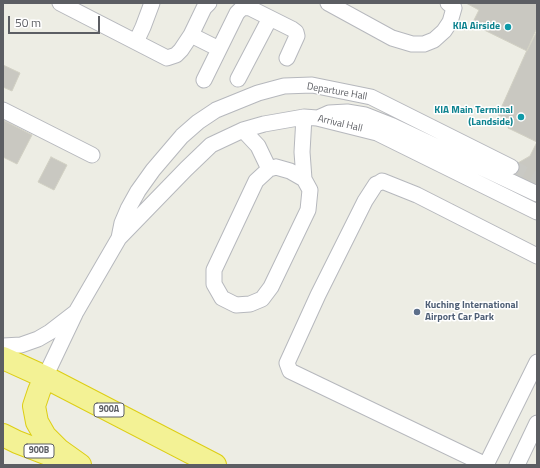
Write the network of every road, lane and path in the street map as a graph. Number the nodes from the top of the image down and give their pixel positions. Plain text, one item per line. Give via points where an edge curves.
1 (60, 3) edge
2 (152, 3) edge
3 (209, 3) edge
4 (328, 3) edge
5 (448, 3) edge
6 (270, 18) junction
7 (191, 35) junction
8 (136, 42) junction
9 (218, 49) junction
10 (287, 58) dead end
11 (238, 79) dead end
12 (204, 80) dead end
13 (3, 110) edge
14 (310, 117) junction
15 (243, 130) junction
16 (92, 155) dead end
17 (511, 167) tunnel mouth
18 (269, 169) junction
19 (304, 178) junction
20 (537, 194) edge
21 (537, 212) edge
22 (119, 238) junction
23 (537, 256) edge
24 (76, 312) junction
25 (3, 346) edge
26 (3, 358) edge
27 (537, 362) edge
28 (45, 377) junction
29 (537, 423) edge
30 (3, 435) edge
31 (206, 464) edge
32 (77, 465) edge
33 (80, 465) edge
34 (486, 465) edge
35 (517, 465) edge

1 - 8 lane
2 - 8 lane
3 - 7 lane
4 - 5 lane via 392,38 412,44 424,44 434,40 444,31 454,8
6 - 9 lane via 243,7 237,13
6 - 10 lane via 296,32 297,36
6 - 11 lane
7 - 8 lane via 176,55 167,58
7 - 9 lane
9 - 12 lane
13 - 16 lane
14 - 15 lane, Arrival Hall
14 - 19 lane via 302,137
14 - 20 lane via 347,112 365,115
14 - 21 lane, Arrival Hall via 377,133
15 - 18 lane via 258,146
15 - 22 lane, Arrival Hall via 212,145
17 - 22 lane, Departure Hall via 370,97 312,85 284,86 258,93 216,110 198,122 168,153 138,191 122,223
18 - 19 lane via 276,167
18 - 19 lane via 256,181 214,270 214,284 222,298 236,305 250,304 262,299 271,287 308,210 310,190
22 - 24 lane
23 - 34 lane via 417,195 379,182 365,201 287,363 290,371
24 - 25 lane via 38,339 21,345
24 - 28 lane
26 - 28 highway, 900A
27 - 34 lane
28 - 31 highway, 900A
28 - 33 highway via 34,406 37,422 45,436 59,450
29 - 35 lane
30 - 32 highway, 900B

